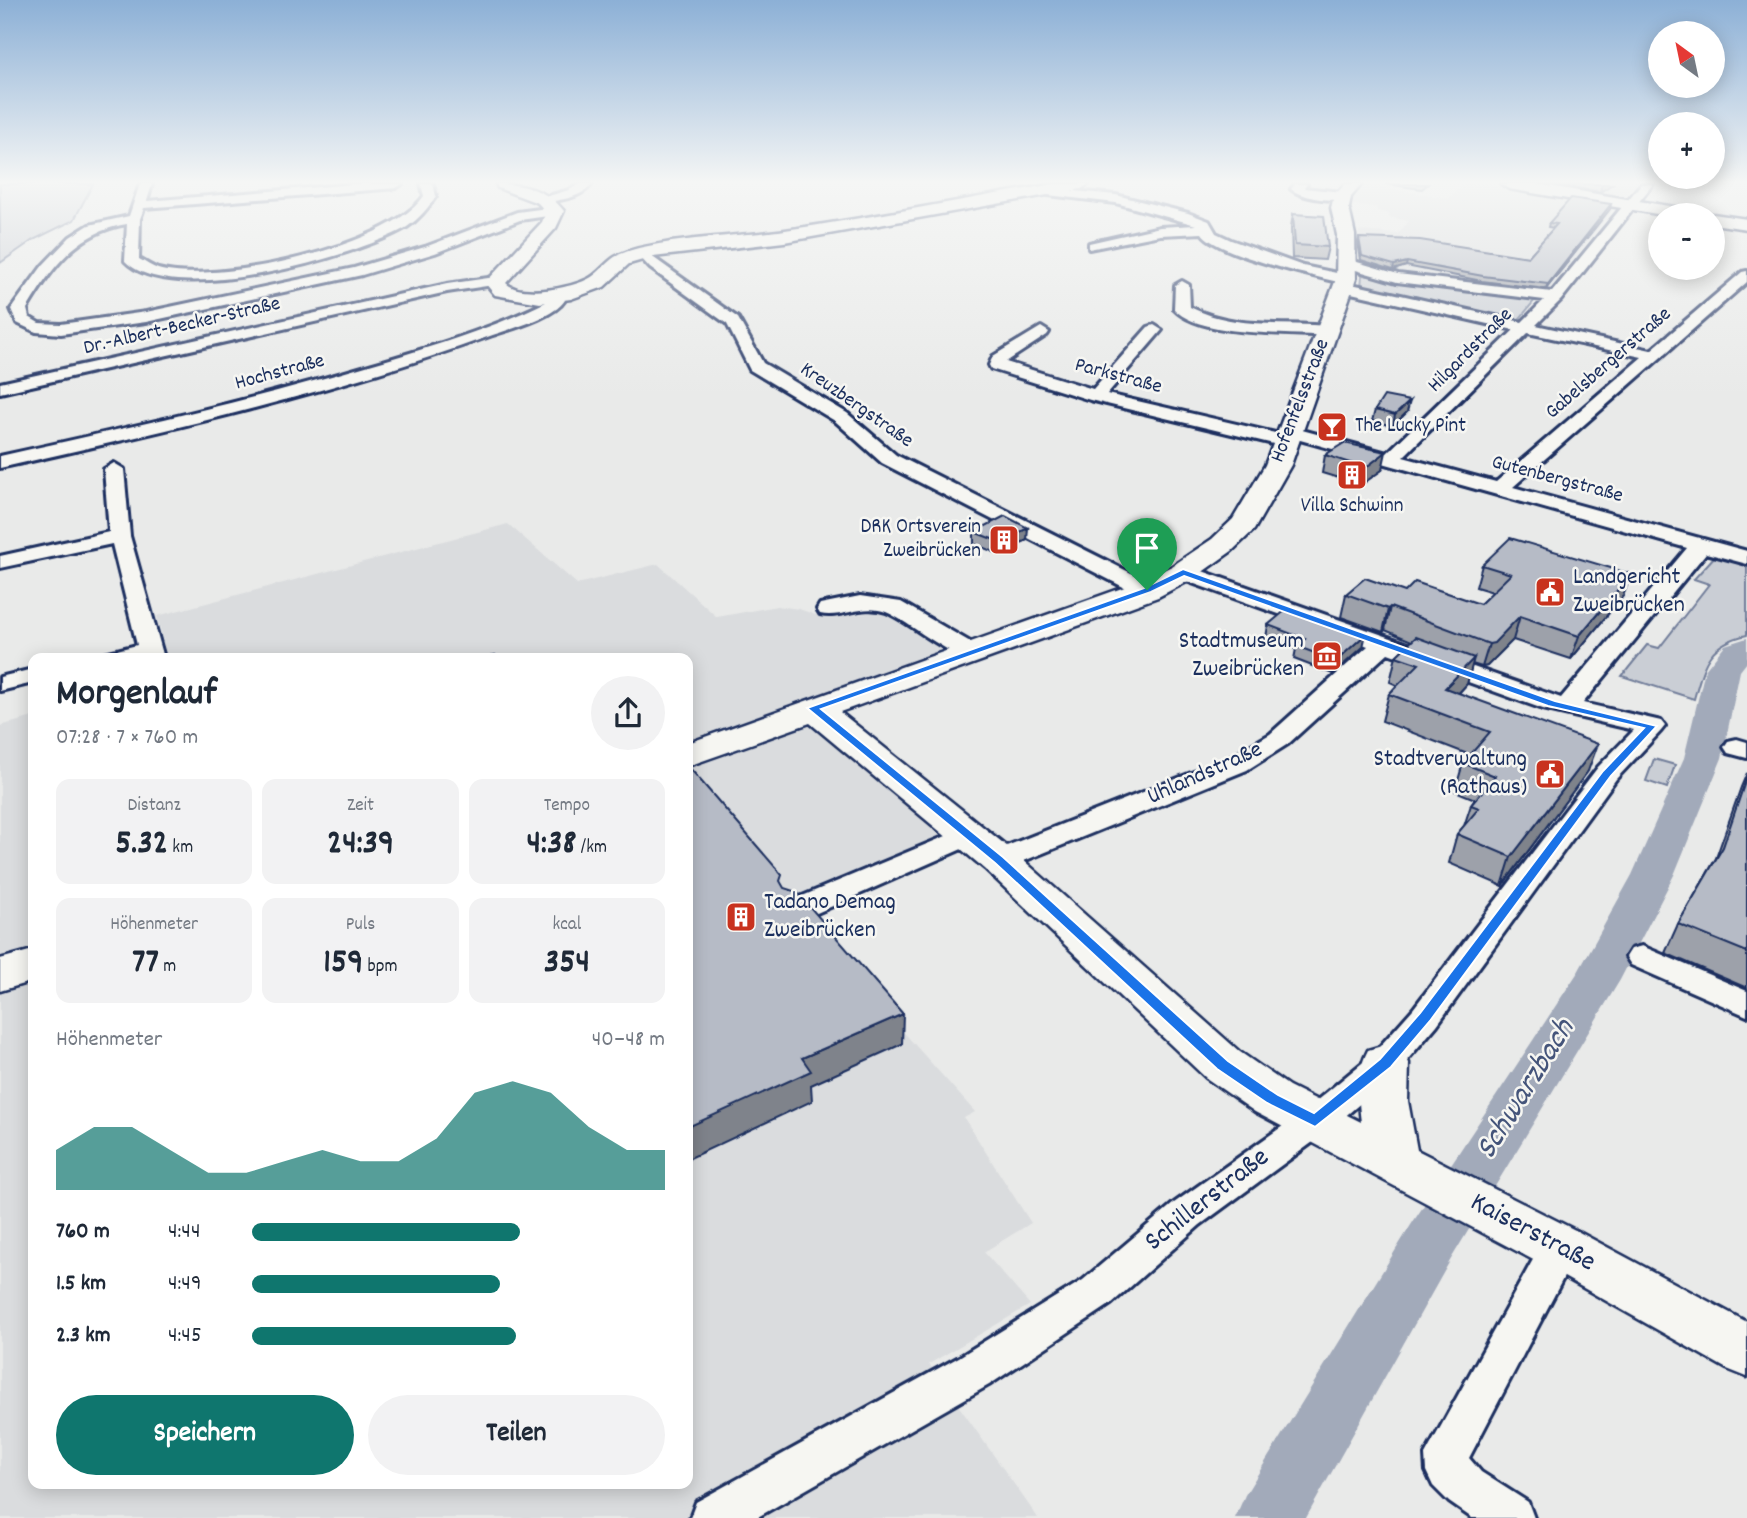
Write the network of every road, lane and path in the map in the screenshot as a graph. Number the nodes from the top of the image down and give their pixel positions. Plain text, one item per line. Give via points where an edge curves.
1 (63, 255) edge
2 (131, 255) edge
3 (321, 255) edge
4 (415, 255) edge
5 (520, 255) edge
6 (637, 255) edge
7 (1257, 255) edge
8 (1346, 255) edge
9 (1589, 255) edge
10 (647, 257) dead end
11 (1747, 275) edge
12 (1346, 276) junction
13 (495, 281) junction
14 (1182, 285) dead end
15 (556, 296) junction
16 (1556, 298) junction
17 (1524, 327) junction
18 (1154, 330) dead end
19 (1328, 331) junction
20 (1041, 332) dead end
21 (1654, 355) junction
22 (0, 388) edge
23 (1096, 396) junction
24 (1285, 446) junction
25 (1354, 448) junction
26 (1392, 458) junction
27 (0, 462) edge
28 (114, 469) dead end
29 (1501, 488) junction
30 (120, 536) junction
31 (1702, 544) junction
32 (1747, 558) edge
33 (0, 562) edge
34 (1183, 572) junction
35 (1147, 590) junction
36 (828, 609) dead end
37 (1384, 644) junction
38 (971, 652) junction
39 (151, 653) edge
40 (28, 677) edge
41 (0, 684) edge
42 (1567, 707) junction
43 (813, 708) junction
44 (693, 753) edge
45 (984, 847) junction
46 (799, 909) edge
47 (1642, 957) dead end
48 (28, 967) edge
49 (0, 975) edge
50 (1747, 1004) edge
51 (1385, 1063) junction
52 (1315, 1121) junction
53 (1399, 1163) junction
54 (1560, 1248) junction
55 (1747, 1350) edge
56 (712, 1518) edge
57 (1512, 1518) edge

1 - 4 street via 19,309 22,320 36,327 146,317 357,272
2 - 3 street via 139,267 169,276 228,274
5 - 13 street
6 - 15 street via 622,260 590,287
7 - 12 street via 1286,266
8 - 12 street, Hofenfelsstraße
9 - 16 street, Hilgardstraße
10 - 35 street, Kreuzbergstraße via 733,321 757,366 841,417 889,459
11 - 21 street, Gabelsbergerstraße
12 - 16 street
12 - 17 street via 1365,290
12 - 19 street, Hofenfelsstraße
13 - 15 street via 497,288 510,294
13 - 22 street, Dr.-Albert-Becker-Straße
14 - 19 street via 1182,309 1208,321
15 - 27 street, Hochstraße via 556,303 528,317 348,378 219,413
16 - 17 street, Hilgardstraße
17 - 21 street
17 - 26 street, Hilgardstraße
18 - 23 street
19 - 24 street, Hofenfelsstraße
20 - 23 street, Parkstraße via 995,363
21 - 29 street, Gabelsbergerstraße
23 - 24 street, Parkstraße
24 - 25 street, Gutenbergstraße
24 - 25 street, Gutenbergstraße
24 - 34 street, Hofenfelsstraße via 1244,524
25 - 26 street, Gutenbergstraße
26 - 29 street, Gutenbergstraße
28 - 30 street
29 - 31 street, Gutenbergstraße
30 - 33 street
30 - 39 street
31 - 32 street, Gutenbergstraße
31 - 42 street
34 - 35 street, Hofenfelsstraße
34 - 37 street
35 - 38 street, Hofenfelsstraße
36 - 38 street via 854,602 880,603
37 - 42 street
37 - 45 street, Uhlandstraße via 1279,738 1238,764
38 - 43 street, Hofenfelsstraße
40 - 41 street
42 - 51 street, Schillerstraße via 1652,726 1607,773 1433,1007
43 - 44 street, Hofenfelsstraße
43 - 45 street, Kaiserstraße
45 - 46 street, Uhlandstraße
45 - 52 street, Kaiserstraße via 1223,1065 1272,1099
47 - 50 street
48 - 49 street
51 - 52 street, Schillerstraße
51 - 53 street via 1384,1123
52 - 53 street, Kaiserstraße
52 - 56 street, Schillerstraße via 1230,1180 1097,1292 1039,1331
53 - 54 street, Kaiserstraße
54 - 55 street, Kaiserstraße
54 - 57 street via 1447,1455 1448,1471 1465,1488

